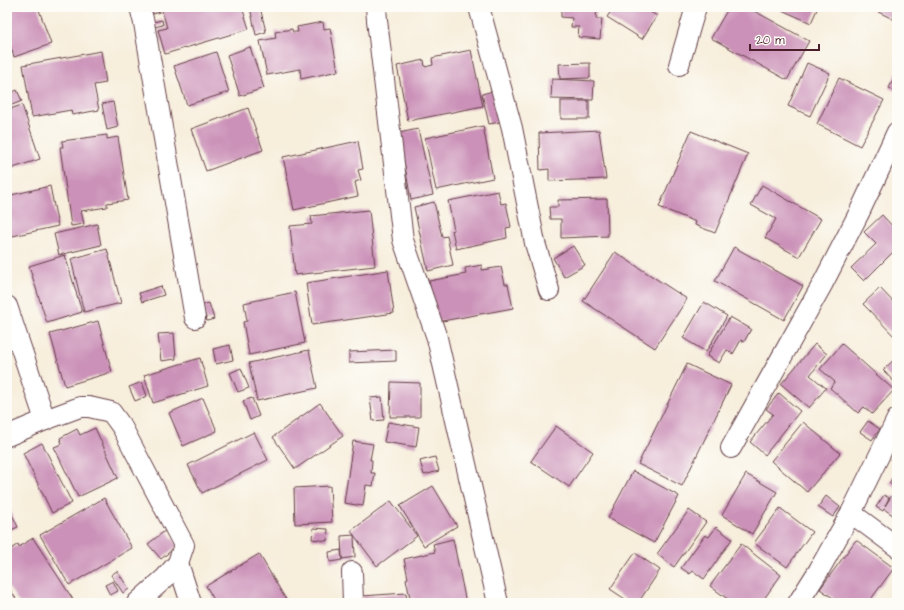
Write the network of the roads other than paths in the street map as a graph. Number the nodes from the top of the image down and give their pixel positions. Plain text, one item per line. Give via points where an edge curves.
1 (140, 7) edge
2 (376, 7) edge
3 (479, 7) edge
4 (696, 7) edge
5 (679, 64) dead end
6 (897, 132) edge
7 (549, 290) dead end
8 (7, 306) edge
9 (195, 318) dead end
10 (897, 418) edge
11 (45, 420) junction
12 (7, 436) edge
13 (731, 448) dead end
14 (851, 513) junction
15 (897, 547) edge
16 (178, 563) junction
17 (352, 572) dead end
18 (137, 603) edge
19 (191, 603) edge
20 (353, 603) edge
21 (498, 603) edge
22 (798, 603) edge

1 - 9 street
2 - 21 street via 403,240 438,338
3 - 7 street via 512,128 535,243
4 - 5 street
6 - 13 street via 822,285
8 - 11 street
10 - 14 street
11 - 12 street
11 - 16 street via 80,407 111,412 122,427 184,545
14 - 15 street
14 - 22 street
16 - 18 street
16 - 19 street
17 - 20 street

